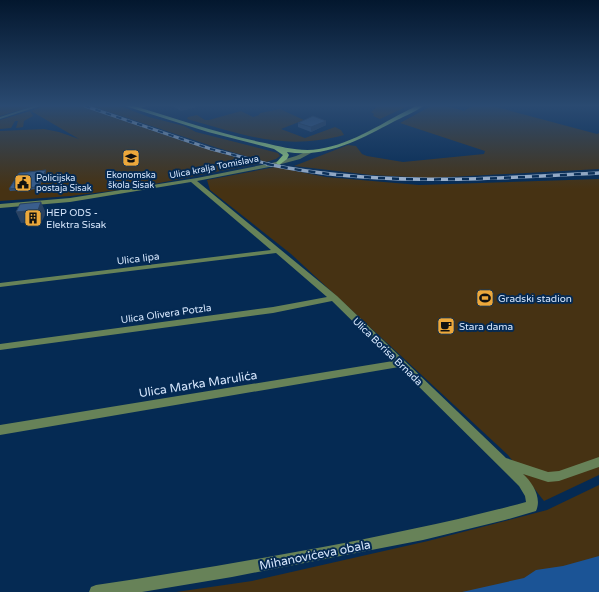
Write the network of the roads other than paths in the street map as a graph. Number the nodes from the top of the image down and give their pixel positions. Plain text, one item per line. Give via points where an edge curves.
1 (220, 134) edge
2 (364, 134) edge
3 (364, 134) edge
4 (251, 142) junction
5 (269, 146) junction
6 (310, 152) junction
7 (279, 163) junction
8 (192, 180) junction
9 (0, 206) edge
10 (278, 251) junction
11 (0, 285) edge
12 (334, 298) junction
13 (0, 347) edge
14 (401, 363) junction
15 (0, 430) edge
16 (500, 461) junction
17 (599, 462) edge
18 (96, 592) edge

1 - 4 main road
2 - 4 main road via 313,145 284,146
3 - 6 main road
4 - 5 main road
5 - 6 main road
5 - 7 main road via 286,153 286,158
6 - 7 street, Ulica kralja Tomislava
7 - 8 street, Ulica kralja Tomislava
8 - 9 street, Ulica kralja Tomislava via 94,197
8 - 10 street, Ulica Borisa Brnada
10 - 11 street, Ulica lipa
10 - 12 street, Ulica Borisa Brnada
12 - 13 street, Ulica Olivera Potzla via 273,310
12 - 14 street, Ulica Borisa Brnada
14 - 15 street, Ulica Marka Marulića
14 - 16 street, Ulica Borisa Brnada
16 - 17 street, Ulica Borisa Brnada via 548,477 559,476
16 - 18 street, Mihanovićeva obala via 524,482 531,494 532,507 483,521 388,541 185,579

